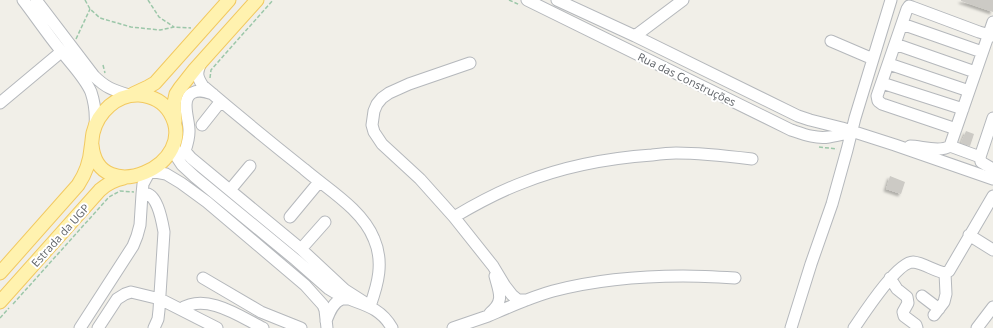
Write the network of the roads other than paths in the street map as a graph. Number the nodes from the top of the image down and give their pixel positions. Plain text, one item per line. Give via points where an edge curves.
1 (23, 0) edge
2 (36, 0) edge
3 (229, 0) edge
4 (257, 0) edge
5 (527, 0) edge
6 (557, 0) edge
7 (683, 0) edge
8 (891, 0) edge
9 (907, 3) edge
10 (993, 22) edge
11 (902, 24) junction
12 (635, 36) junction
13 (831, 41) dead end
14 (988, 43) edge
15 (895, 44) junction
16 (62, 52) junction
17 (873, 59) junction
18 (201, 63) junction
19 (470, 63) dead end
20 (888, 64) junction
21 (975, 72) junction
22 (882, 83) junction
23 (207, 84) junction
24 (180, 88) junction
25 (969, 91) junction
26 (129, 95) junction
27 (217, 98) junction
28 (0, 103) edge
29 (962, 109) junction
30 (993, 118) edge
31 (202, 125) dead end
32 (94, 128) junction
33 (175, 129) junction
34 (956, 129) junction
35 (851, 132) junction
36 (990, 138) edge
37 (174, 143) junction
38 (92, 145) junction
39 (895, 145) junction
40 (950, 146) junction
41 (980, 157) junction
42 (752, 159) dead end
43 (250, 166) dead end
44 (993, 169) edge
45 (150, 171) junction
46 (126, 177) junction
47 (993, 179) edge
48 (318, 182) junction
49 (230, 190) junction
50 (142, 194) junction
51 (993, 196) edge
52 (290, 217) dead end
53 (454, 217) junction
54 (326, 222) dead end
55 (970, 235) junction
56 (301, 249) junction
57 (993, 250) edge
58 (493, 266) junction
59 (2, 268) edge
60 (945, 273) junction
61 (203, 278) dead end
62 (735, 278) dead end
63 (890, 278) junction
64 (922, 296) dead end
65 (160, 298) junction
66 (349, 299) junction
67 (526, 300) junction
68 (0, 302) edge
69 (370, 306) junction
70 (993, 307) edge
71 (181, 309) junction
72 (486, 316) junction
73 (326, 324) edge
74 (80, 328) edge
75 (98, 328) edge
76 (154, 328) edge
77 (218, 328) edge
78 (263, 328) edge
79 (301, 328) edge
80 (392, 328) edge
81 (453, 328) edge
82 (791, 328) edge
83 (854, 328) edge
84 (917, 328) edge
85 (977, 328) edge

1 - 16 street
2 - 26 street via 94,76 110,89
3 - 26 main road via 155,83
4 - 18 main road
5 - 35 street, Rua das Construções via 791,130 820,138
6 - 12 street, Rua das Construções
7 - 12 street
8 - 17 street
9 - 11 street
9 - 14 street
10 - 14 street
11 - 14 street
11 - 15 street
12 - 35 street, Rua das Construções via 786,111
13 - 17 street
14 - 21 street
15 - 20 street
15 - 21 street
16 - 28 street
16 - 32 street via 91,91 96,115
17 - 35 street
18 - 23 street via 197,70 198,76
18 - 24 main road
19 - 53 street via 389,93 377,104 372,118 374,132 378,138 420,178
20 - 22 street
20 - 25 street
21 - 25 street
22 - 29 street
22 - 34 street via 877,96 882,104
23 - 24 street via 192,84
23 - 27 street
24 - 33 main road via 174,103
25 - 29 street
26 - 32 main road, Estrada da UGP via 109,107 100,116
26 - 33 main road, Estrada da UGP via 159,101 173,119
27 - 31 street
27 - 48 street
27 - 49 street via 202,91 190,94 186,104 189,132 185,151
29 - 34 street
30 - 36 street
32 - 38 main road, Estrada da UGP
33 - 37 main road, Estrada da UGP
34 - 40 street
35 - 39 street, Rua das Construções
35 - 82 street via 832,204
36 - 41 street
37 - 45 main road, Estrada da UGP via 163,161
37 - 66 street via 176,156 182,165 329,289
38 - 46 main road, Estrada da UGP via 92,153 99,166 114,176
38 - 59 main road, Estrada da UGP via 88,167 78,185
39 - 40 street via 939,149
39 - 47 street, Rua das Construções
40 - 41 street
41 - 44 street via 981,162
42 - 53 street via 676,153 598,161 523,182 487,198
43 - 49 street
45 - 46 main road, Estrada da UGP
45 - 50 street via 143,184
45 - 73 street via 166,174 181,183 287,269 323,305
46 - 50 street via 136,183
46 - 68 main road, Estrada da UGP via 109,183 100,190
48 - 52 street
48 - 69 street via 359,215 374,238 379,255 380,273
49 - 56 street
50 - 65 street via 148,193 156,202 162,220 164,232
50 - 74 street via 140,225 133,246
51 - 55 street
53 - 58 street
54 - 56 street
55 - 57 street
55 - 60 street via 949,271
56 - 69 street via 345,290
58 - 67 street via 512,295 518,300
58 - 72 street via 500,301
60 - 63 street via 912,262 905,264
60 - 64 street via 946,294 944,302 936,312
61 - 79 street via 261,312
62 - 67 street via 684,276 617,279 554,291
63 - 83 street
63 - 84 street via 897,289 907,297 904,316
65 - 71 street
65 - 75 street via 131,292 125,294 117,299
65 - 76 street via 158,319
66 - 69 street
66 - 73 street via 341,299 336,303
67 - 72 street
69 - 80 street via 389,322
70 - 85 street
71 - 77 street
71 - 78 street via 205,303 224,308
72 - 81 street

